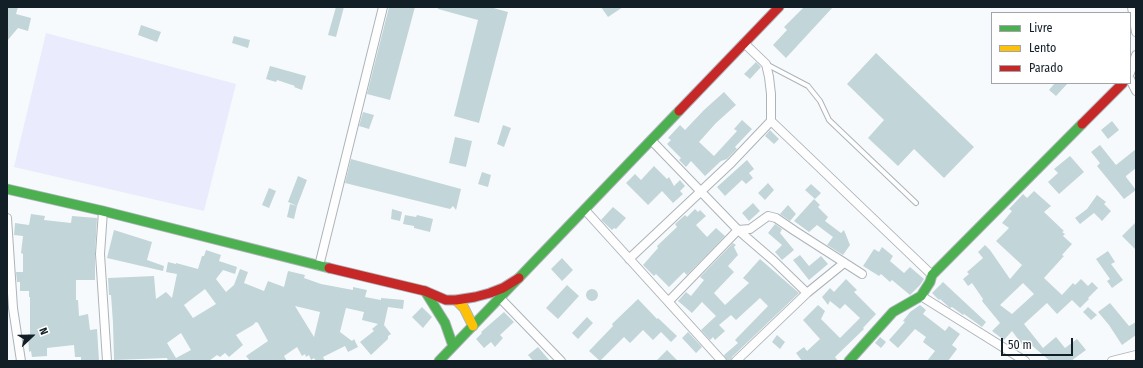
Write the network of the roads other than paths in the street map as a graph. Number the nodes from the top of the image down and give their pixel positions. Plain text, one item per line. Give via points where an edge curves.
1 (383, 7) edge
2 (779, 7) edge
3 (1132, 7) edge
4 (1136, 32) edge
5 (744, 43) junction
6 (1136, 55) edge
7 (766, 64) junction
8 (1131, 70) edge
9 (1131, 81) edge
10 (1122, 84) edge
11 (1136, 91) edge
12 (770, 121) junction
13 (651, 140) junction
14 (7, 189) edge
15 (701, 192) junction
16 (916, 203) dead end
17 (585, 210) junction
18 (103, 211) junction
19 (7, 218) edge
20 (738, 230) junction
21 (629, 259) junction
22 (844, 263) junction
23 (319, 266) junction
24 (862, 274) dead end
25 (932, 275) junction
26 (519, 278) junction
27 (424, 291) junction
28 (807, 293) junction
29 (921, 296) junction
30 (500, 298) junction
31 (456, 300) junction
32 (669, 301) junction
33 (10, 309) edge
34 (473, 326) junction
35 (453, 346) junction
36 (1136, 355) edge
37 (22, 361) edge
38 (107, 361) edge
39 (439, 361) edge
40 (561, 361) edge
41 (722, 361) edge
42 (736, 361) edge
43 (848, 361) edge
44 (1025, 361) edge
45 (1112, 361) edge

1 - 23 street
2 - 5 street
3 - 4 street
5 - 7 street
5 - 13 street
6 - 8 street
7 - 12 street via 771,94
7 - 16 lane via 808,86 820,101 829,120
9 - 11 street
10 - 25 street
12 - 15 street
12 - 25 street
13 - 15 street
13 - 17 street
14 - 18 street
15 - 20 street
15 - 21 street
17 - 21 street
17 - 26 street
18 - 23 street
18 - 38 street via 100,254
19 - 33 street
20 - 22 street via 750,229 768,216 776,218
20 - 28 street
20 - 32 street
21 - 32 street
22 - 24 street
22 - 28 street
23 - 27 street
25 - 29 street
26 - 30 street
26 - 31 street via 496,291
27 - 31 street via 446,300
27 - 35 street via 445,323
28 - 42 street
29 - 43 street via 893,312
29 - 44 street
30 - 34 street
30 - 40 street
31 - 34 street via 464,308
32 - 41 street
33 - 37 street
34 - 35 street
35 - 39 street
36 - 45 street

